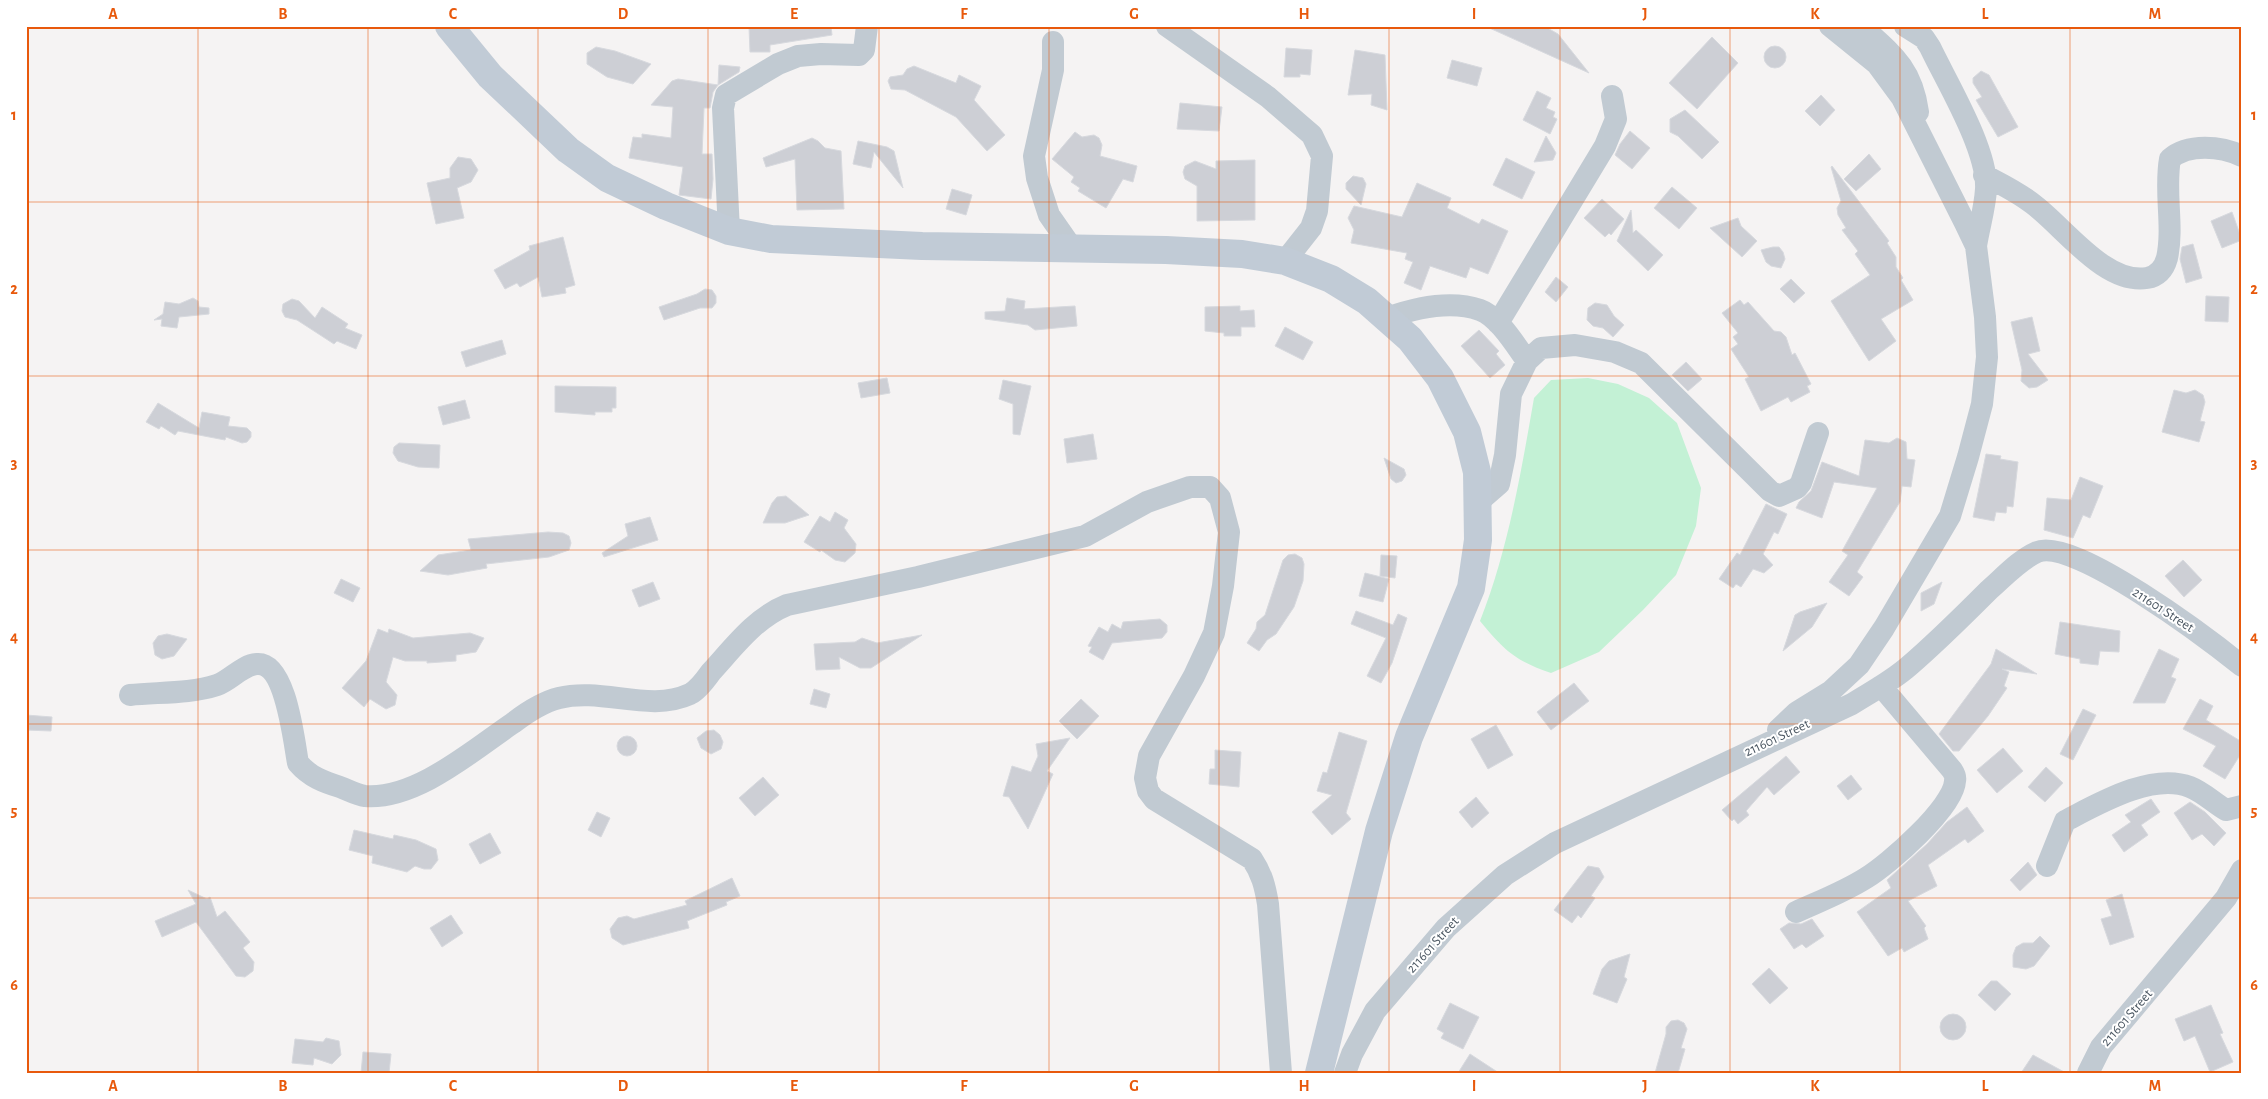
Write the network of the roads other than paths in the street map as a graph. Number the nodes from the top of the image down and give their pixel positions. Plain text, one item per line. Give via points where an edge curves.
1 (449, 26) edge
2 (867, 26) edge
3 (1167, 26) edge
4 (1830, 26) edge
5 (1861, 26) edge
6 (1905, 26) edge
7 (1053, 42) dead end
8 (1612, 96) dead end
9 (1920, 133) junction
10 (2242, 156) edge
11 (1984, 175) junction
12 (729, 231) junction
13 (1976, 246) junction
14 (1072, 248) junction
15 (1285, 262) junction
16 (1386, 318) junction
17 (1498, 323) junction
18 (1527, 360) junction
19 (1818, 433) dead end
20 (1477, 503) junction
21 (2242, 666) edge
22 (1882, 686) junction
23 (130, 695) dead end
24 (1767, 742) junction
25 (2242, 806) edge
26 (2047, 866) dead end
27 (2242, 870) edge
28 (1796, 912) dead end
29 (1281, 1073) edge
30 (1319, 1073) edge
31 (1345, 1073) edge
32 (2088, 1073) edge

1 - 12 street via 498,83 568,150 607,178
2 - 12 street via 864,50 859,55 798,56 726,95 723,108
3 - 15 street via 1268,97 1312,135 1322,156 1317,211 1311,228
4 - 9 street via 1877,64 1902,98
5 - 9 street via 1896,57 1905,71 1917,104
6 - 11 street via 1924,38 1930,47 1962,110
7 - 14 street via 1053,70 1034,156 1037,178 1049,215
8 - 17 street via 1616,119 1605,146
9 - 13 street
10 - 11 street via 2216,148 2192,149 2177,153 2170,160 2167,259 2160,272 2138,279 2109,271 2034,204
11 - 13 street via 1986,189
12 - 14 street via 771,239
13 - 24 street via 1987,357 1982,404 1950,516 1859,665 1831,691 1786,720
14 - 15 street via 1242,254
15 - 16 street via 1331,279 1367,300
16 - 17 street via 1418,307 1448,306 1481,310
16 - 20 street via 1410,339 1440,378 1467,432 1477,472
17 - 18 street
18 - 19 street via 1541,348 1575,345 1615,352 1641,363 1770,491 1780,496 1801,483
18 - 20 street via 1511,394 1499,484
20 - 30 street via 1478,540 1471,588 1409,737 1379,831
21 - 22 street, 211601 Street via 2137,592 2078,558 2048,550 2037,552 2006,574 1908,668
22 - 24 street, 211601 Street via 1852,704
22 - 28 street via 1952,770 1956,780 1953,790 1940,811 1895,857 1850,888
23 - 29 street via 207,688 227,681 250,665 263,664 279,681 298,764 307,774 364,796 385,795 407,790 433,776 527,713 558,698 586,694 658,702 692,693 747,633 770,612 787,605 1085,536 1147,502 1190,488 1210,488 1220,498 1229,532 1214,633 1149,756 1145,778 1154,799 1252,859 1261,873 1268,904
24 - 31 street, 211601 Street via 1555,843 1505,875 1446,928 1375,1011
25 - 26 street via 2226,810 2188,786 2165,783 2140,788 2065,820
27 - 32 street, 211601 Street via 2226,898 2101,1047

